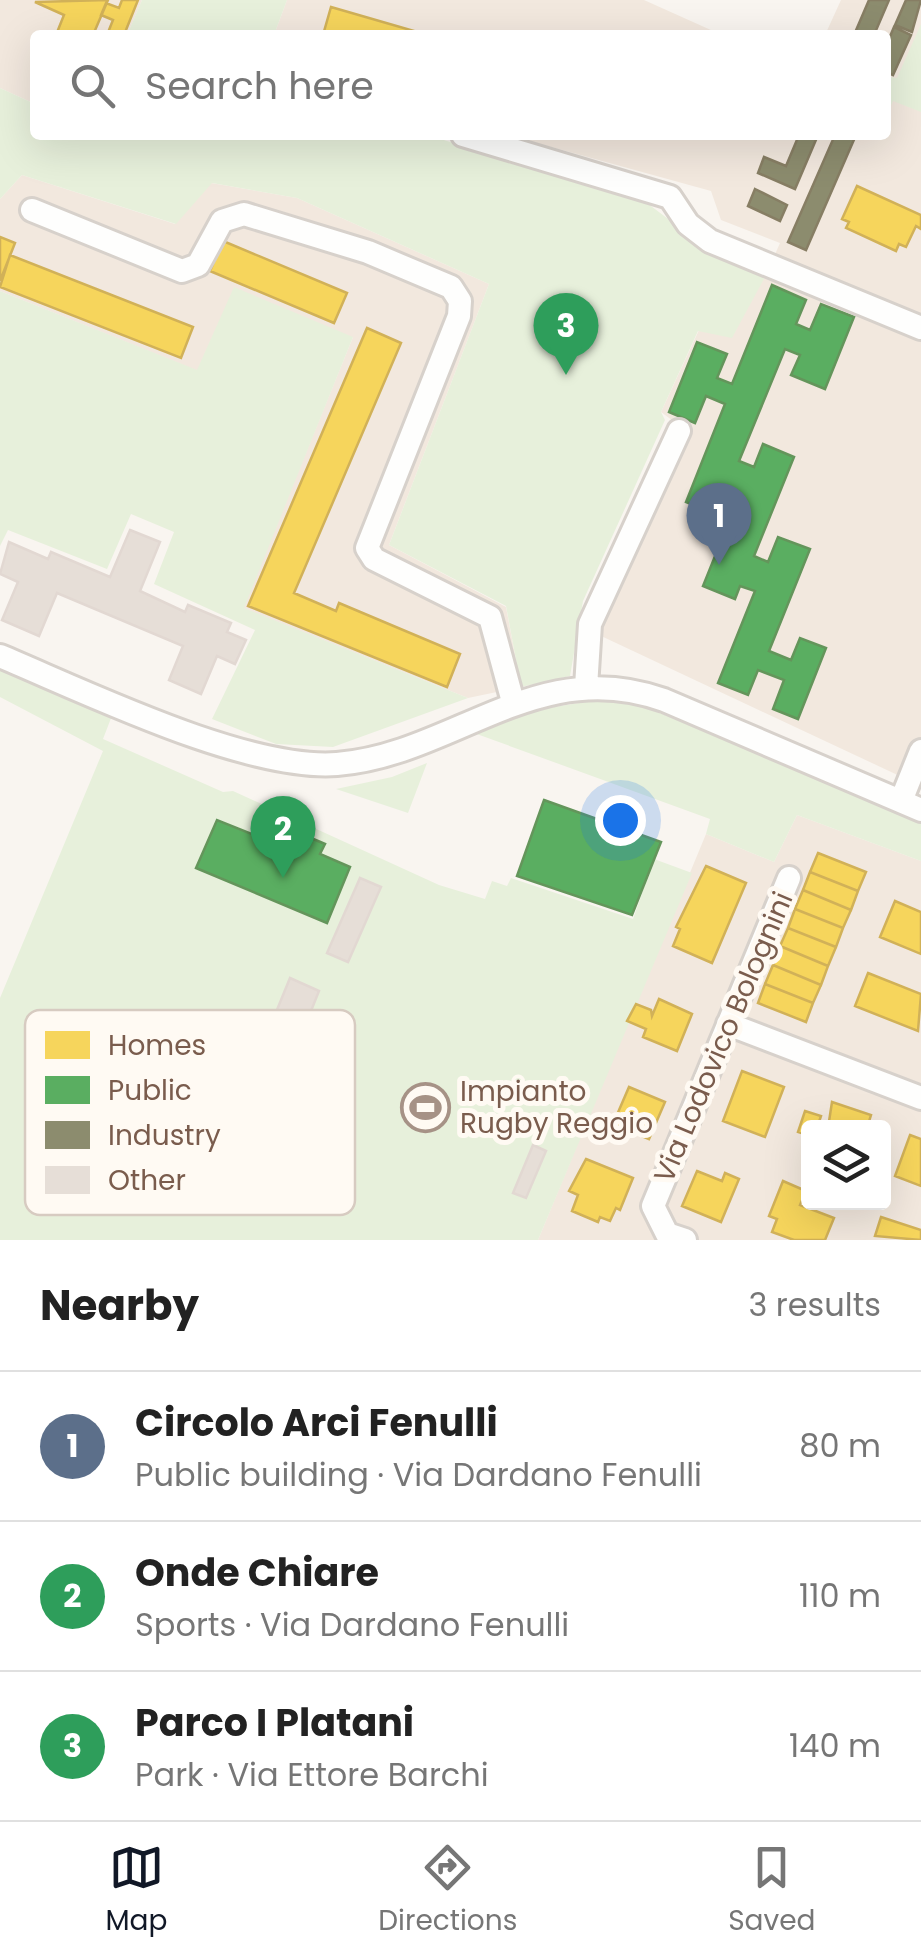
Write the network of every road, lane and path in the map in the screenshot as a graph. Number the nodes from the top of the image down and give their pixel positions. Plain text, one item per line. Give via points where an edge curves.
1 (480, 140) edge
2 (32, 210) dead end
3 (921, 328) edge
4 (679, 431) dead end
5 (0, 656) edge
6 (586, 687) junction
7 (513, 702) junction
8 (921, 751) edge
9 (911, 806) edge
10 (790, 878) dead end
11 (728, 1024) junction
12 (921, 1098) edge
13 (685, 1240) edge

1 - 3 street via 670,197 688,224 710,240
2 - 7 street via 182,271 198,265 222,221 244,214 362,250 451,288 460,301 459,316 367,548 374,559 490,616
4 - 6 street via 590,624
5 - 7 street via 244,752 312,764 390,753
6 - 7 street
6 - 9 street via 647,694
8 - 9 street
10 - 11 street, Via Lodovico Bolognini
11 - 12 street
11 - 13 street, Via Lodovico Bolognini via 653,1206 667,1234

